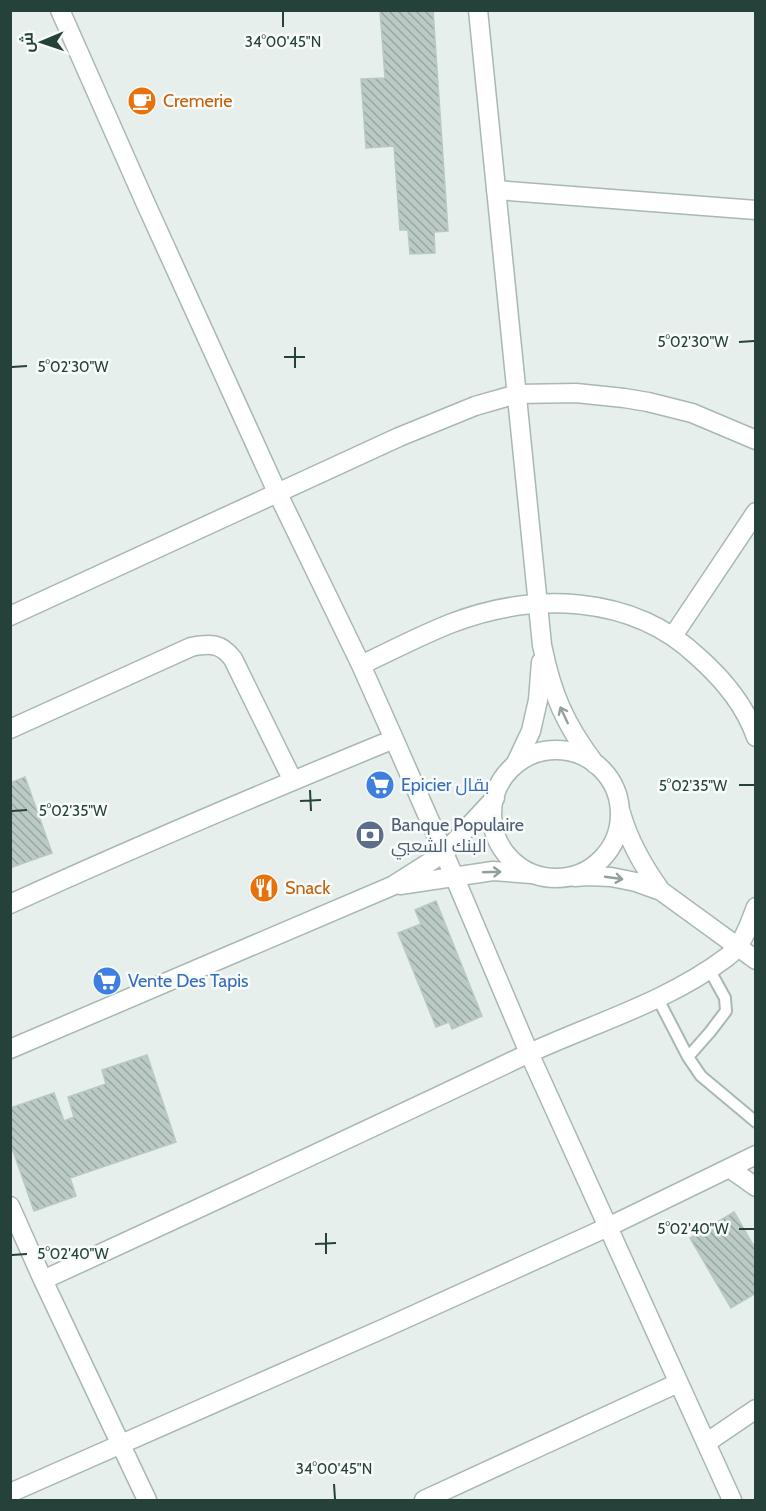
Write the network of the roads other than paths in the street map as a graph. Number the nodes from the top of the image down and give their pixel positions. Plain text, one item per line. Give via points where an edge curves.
1 (60, 10) edge
2 (478, 10) edge
3 (496, 190) junction
4 (756, 210) edge
5 (517, 394) junction
6 (756, 440) edge
7 (278, 492) junction
8 (756, 512) edge
9 (538, 603) junction
10 (10, 616) edge
11 (673, 636) junction
12 (542, 645) junction
13 (361, 665) junction
14 (10, 729) edge
15 (756, 736) edge
16 (394, 739) junction
17 (595, 764) junction
18 (514, 766) junction
19 (292, 781) junction
20 (495, 798) junction
21 (619, 806) junction
22 (444, 853) junction
23 (532, 874) junction
24 (454, 876) junction
25 (565, 878) junction
26 (393, 886) junction
27 (661, 891) junction
28 (10, 904) edge
29 (756, 907) edge
30 (738, 947) junction
31 (756, 960) edge
32 (709, 969) junction
33 (658, 999) junction
34 (10, 1049) edge
35 (529, 1053) junction
36 (688, 1057) junction
37 (756, 1122) edge
38 (756, 1155) edge
39 (729, 1168) junction
40 (756, 1187) edge
41 (10, 1206) edge
42 (608, 1227) junction
43 (43, 1280) junction
44 (678, 1383) junction
45 (756, 1409) edge
46 (706, 1443) junction
47 (120, 1444) junction
48 (10, 1493) edge
49 (147, 1500) edge
50 (424, 1500) edge
51 (732, 1500) edge

1 - 7 street
2 - 3 street
3 - 4 street
3 - 5 street
5 - 6 street via 576,393 636,400 692,413
5 - 7 street via 432,422
5 - 9 street
7 - 10 street
7 - 13 street
8 - 11 street
9 - 11 street via 574,603 606,609
9 - 12 street
9 - 13 street via 453,622
11 - 15 street via 727,685
17 -> 12 street via 578,742 557,700
12 - 18 street via 538,700 531,731
13 - 16 street
14 - 19 street via 191,647 213,645 227,651 233,659
16 - 19 street
16 - 22 street
17 - 18 street via 585,757 555,750 536,754
17 - 21 street via 610,780
18 - 20 street
19 - 28 street
20 - 22 street
20 - 23 street via 497,838 515,863
21 - 25 street via 616,834 607,853 585,871
21 - 27 street via 634,848
22 - 24 street
22 - 26 street
24 -> 23 street via 492,871
23 - 25 street
24 - 26 street
24 - 35 street
25 -> 27 street via 611,877
26 - 34 street
27 - 30 street
29 - 30 street
30 - 31 street
30 - 32 street
32 - 33 street
32 - 36 lane via 725,998 726,1011
33 - 35 street
33 - 36 lane
35 - 42 street
35 - 43 street
36 - 37 lane via 701,1076
38 - 39 street
39 - 40 street
39 - 42 street
41 - 43 street
42 - 44 street
42 - 47 street
43 - 47 street
44 - 46 street
44 - 50 street
45 - 46 street
46 - 51 street
47 - 48 street
47 - 49 street

